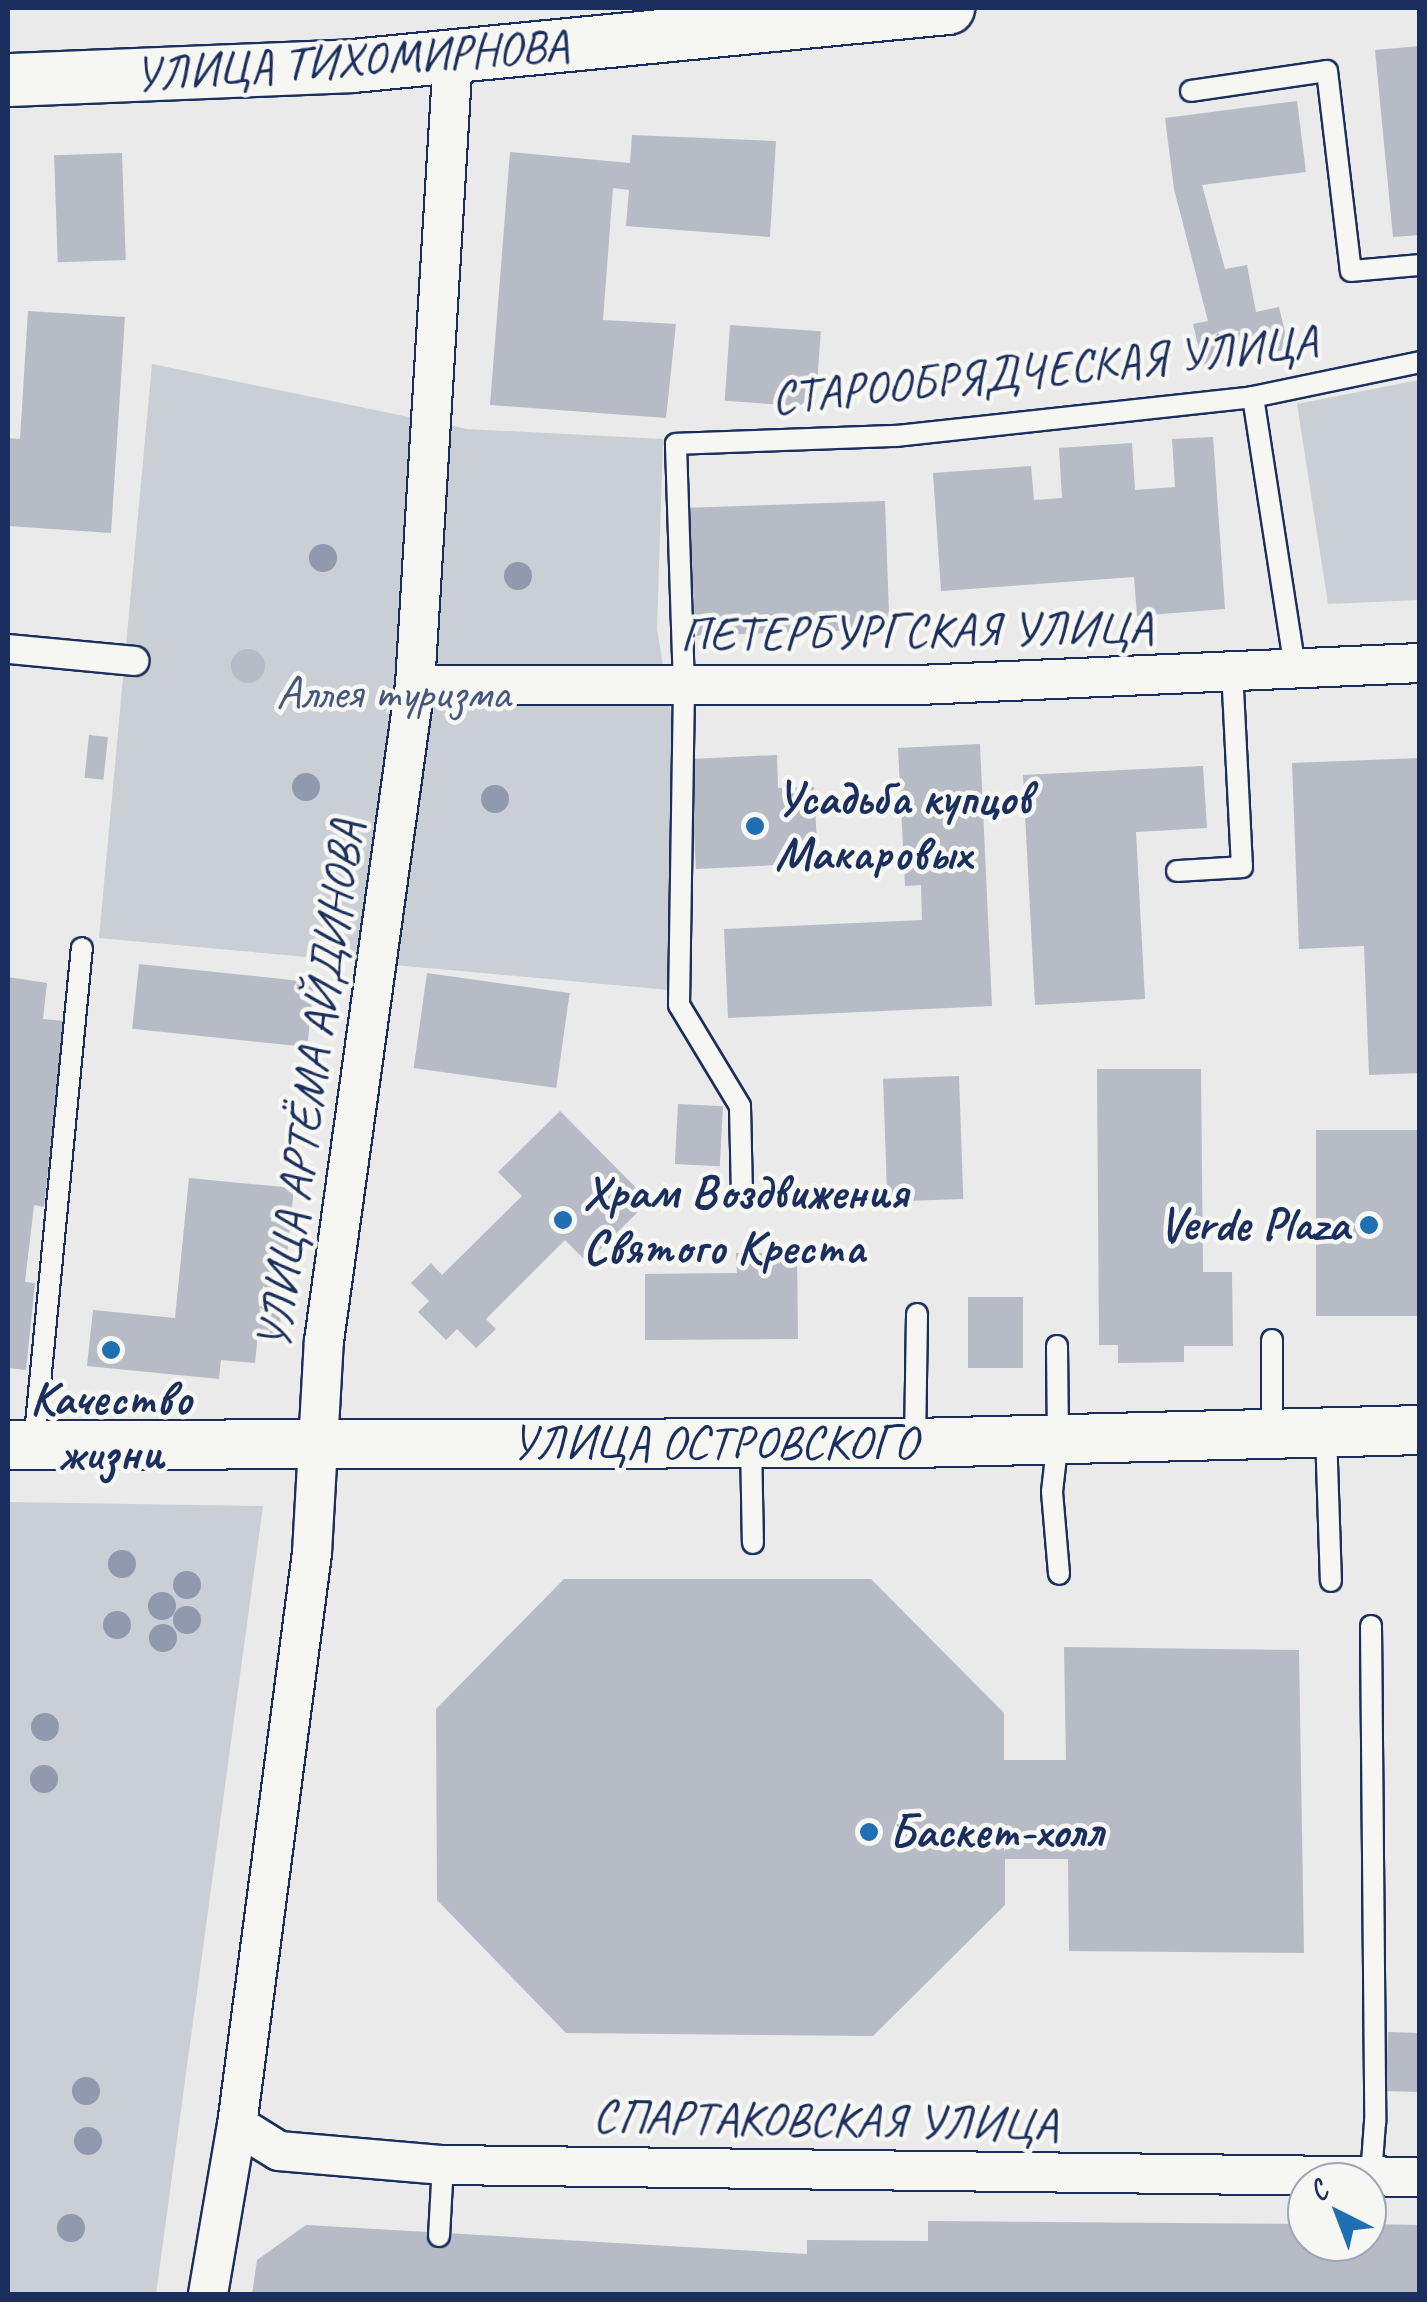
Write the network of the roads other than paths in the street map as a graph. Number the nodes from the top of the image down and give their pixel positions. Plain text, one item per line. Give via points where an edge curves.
1 (936, 8) edge
2 (948, 8) edge
3 (873, 11) edge
4 (453, 56) junction
5 (8, 80) edge
6 (1191, 91) dead end
7 (1420, 265) edge
8 (1420, 362) edge
9 (1253, 398) junction
10 (8, 649) edge
11 (134, 661) dead end
12 (1420, 663) edge
13 (1295, 669) junction
14 (1232, 672) junction
15 (414, 685) junction
16 (684, 687) junction
17 (1177, 871) dead end
18 (82, 948) dead end
19 (742, 1194) dead end
20 (917, 1314) dead end
21 (1272, 1340) dead end
22 (1057, 1346) dead end
23 (1420, 1430) edge
24 (1326, 1432) junction
25 (1272, 1434) junction
26 (1058, 1439) junction
27 (751, 1442) junction
28 (915, 1442) junction
29 (21, 1445) edge
30 (317, 1446) junction
31 (753, 1543) dead end
32 (1059, 1574) dead end
33 (1331, 1580) dead end
34 (1370, 1626) dead end
35 (236, 2125) junction
36 (1372, 2162) edge
37 (443, 2166) junction
38 (1287, 2176) edge
39 (1387, 2177) edge
40 (1420, 2178) edge
41 (439, 2236) dead end
42 (208, 2294) edge

1 - 2 main road, УЛИЦА ТИХОМИРНОВА
1 - 3 main road, УЛИЦА ТИХОМИРНОВА
3 - 4 main road, УЛИЦА ТИХОМИРНОВА
4 - 5 main road, УЛИЦА ТИХОМИРНОВА
4 - 15 street, УЛИЦА АРТЁМА АЙДИНОВА
6 - 7 lane via 1327,71 1351,271
8 - 9 lane, СТАРООБРЯДЧЕСКАЯ УЛИЦА
9 - 13 lane
9 - 16 lane, СТАРООБРЯДЧЕСКАЯ УЛИЦА via 896,436 676,444
10 - 11 street
12 - 13 street, ПЕТЕРБУРГСКАЯ УЛИЦА
13 - 14 street, ПЕТЕРБУРГСКАЯ УЛИЦА
14 - 16 street, ПЕТЕРБУРГСКАЯ УЛИЦА via 918,686
14 - 17 lane via 1242,868
15 - 16 street, ПЕТЕРБУРГСКАЯ УЛИЦА
15 - 30 street, УЛИЦА АРТЁМА АЙДИНОВА via 324,1341
16 - 19 lane via 678,1005 740,1106
18 - 29 lane
20 - 28 lane
21 - 25 lane
22 - 26 lane
23 - 24 street, УЛИЦА ОСТРОВСКОГО
24 - 25 street, УЛИЦА ОСТРОВСКОГО
24 - 33 lane
25 - 26 street, УЛИЦА ОСТРОВСКОГО
26 - 28 street, УЛИЦА ОСТРОВСКОГО
26 - 32 lane via 1052,1492
27 - 28 street, УЛИЦА ОСТРОВСКОГО
27 - 30 street, УЛИЦА ОСТРОВСКОГО
27 - 31 lane
29 - 30 street, УЛИЦА ОСТРОВСКОГО
30 - 35 street, УЛИЦА АРТЁМА АЙДИНОВА via 312,1554
34 - 36 lane
35 - 37 street, СПАРТАКОВСКАЯ УЛИЦА via 279,2151
35 - 42 street, УЛИЦА АРТЁМА АЙДИНОВА
37 - 38 street, СПАРТАКОВСКАЯ УЛИЦА
37 - 41 lane
39 - 40 street, СПАРТАКОВСКАЯ УЛИЦА

